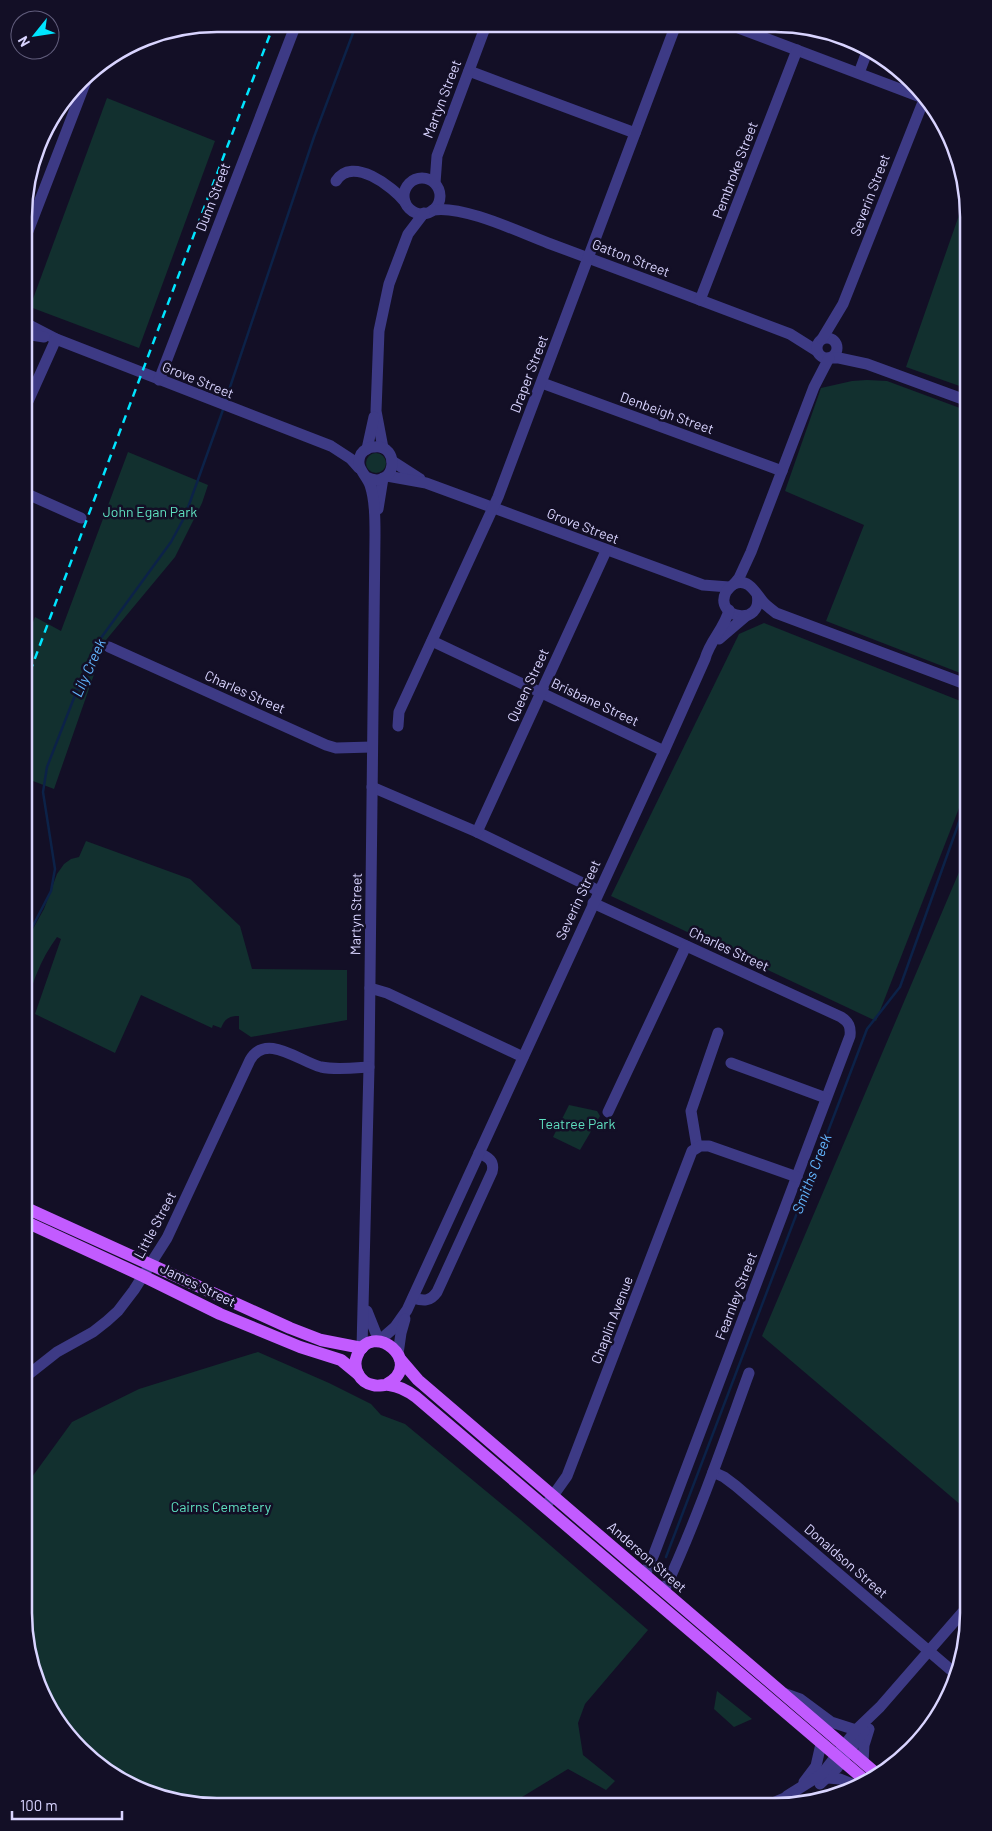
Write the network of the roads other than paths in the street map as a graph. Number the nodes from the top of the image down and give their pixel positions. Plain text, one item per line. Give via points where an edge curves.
1 (293, 32) edge
2 (483, 32) edge
3 (673, 32) edge
4 (759, 32) edge
5 (797, 50) junction
6 (865, 56) edge
7 (469, 71) junction
8 (859, 73) junction
9 (910, 92) edge
10 (81, 94) edge
11 (922, 106) edge
12 (635, 133) junction
13 (437, 156) junction
14 (380, 180) junction
15 (336, 181) dead end
16 (413, 181) junction
17 (437, 187) junction
18 (407, 204) junction
19 (428, 211) junction
20 (462, 211) junction
21 (32, 222) edge
22 (408, 234) junction
23 (588, 258) junction
24 (700, 300) junction
25 (843, 304) junction
26 (32, 327) edge
27 (790, 334) junction
28 (32, 335) edge
29 (822, 339) junction
30 (56, 340) junction
31 (835, 343) junction
32 (817, 352) junction
33 (830, 358) junction
34 (867, 364) junction
35 (159, 380) junction
36 (542, 383) junction
37 (814, 387) junction
38 (32, 393) edge
39 (960, 399) edge
40 (376, 411) junction
41 (331, 446) junction
42 (383, 448) junction
43 (365, 450) junction
44 (392, 461) junction
45 (782, 471) junction
46 (362, 472) junction
47 (385, 477) junction
48 (426, 483) junction
49 (32, 496) edge
50 (493, 508) junction
51 (81, 518) dead end
52 (375, 525) junction
53 (606, 551) junction
54 (751, 552) junction
55 (703, 585) junction
56 (732, 586) junction
57 (755, 591) junction
58 (727, 608) junction
59 (776, 613) junction
60 (748, 615) junction
61 (432, 641) junction
62 (109, 647) dead end
63 (705, 659) junction
64 (960, 682) edge
65 (541, 693) junction
66 (398, 726) dead end
67 (372, 747) junction
68 (664, 751) junction
69 (372, 787) junction
70 (477, 832) junction
71 (599, 891) junction
72 (593, 903) junction
73 (686, 946) junction
74 (370, 988) junction
75 (850, 1026) joint
76 (718, 1032) dead end
77 (523, 1057) junction
78 (730, 1063) dead end
79 (369, 1067) junction
80 (826, 1098) junction
81 (608, 1112) dead end
82 (701, 1146) junction
83 (479, 1153) junction
84 (797, 1178) junction
85 (32, 1211) edge
86 (32, 1225) edge
87 (152, 1265) junction
88 (143, 1276) junction
89 (413, 1298) junction
90 (365, 1304) junction
91 (407, 1310) junction
92 (379, 1341) junction
93 (362, 1348) junction
94 (399, 1356) junction
95 (32, 1372) edge
96 (358, 1374) junction
97 (749, 1374) dead end
98 (387, 1384) junction
99 (713, 1472) junction
100 (554, 1497) junction
101 (545, 1507) junction
102 (645, 1575) junction
103 (664, 1591) junction
104 (960, 1615) edge
105 (929, 1651) junction
106 (951, 1670) edge
107 (782, 1692) junction
108 (880, 1707) junction
109 (871, 1720) junction
110 (856, 1730) junction
111 (821, 1744) junction
112 (847, 1747) junction
113 (839, 1758) junction
114 (864, 1762) junction
115 (873, 1770) edge
116 (861, 1777) edge
117 (828, 1778) junction
118 (848, 1783) edge
119 (798, 1789) junction
120 (787, 1796) junction
121 (783, 1798) edge

1 - 35 street, Dunn Street
2 - 7 street, Martyn Street
3 - 12 street, Draper Street
4 - 5 street
5 - 8 street
5 - 24 street, Pembroke Street
6 - 8 street
7 - 12 street
7 - 13 street, Martyn Street
8 - 9 street
10 - 21 street
11 - 25 street, Severin Street
12 - 23 street, Draper Street
13 - 16 street, Martyn Street
13 - 17 street, Martyn Street
14 - 15 street via 352,171 342,174
14 - 16 street
14 - 18 street
16 - 17 street via 426,178
16 - 18 street via 405,191
17 - 19 street via 439,201
17 - 20 street, Gatton Street
18 - 19 street via 415,212
18 - 22 street
19 - 20 street, Gatton Street via 449,208
19 - 22 street
20 - 23 street, Gatton Street
22 - 40 street via 389,284 379,331
23 - 24 street, Gatton Street
23 - 36 street, Draper Street
24 - 27 street, Gatton Street
25 - 29 street, Severin Street
25 - 31 street, Severin Street
26 - 30 street, Grove Street
27 - 29 street, Gatton Street
27 - 32 street, Gatton Street
28 - 30 street, Grove Street
29 - 31 street via 829,338
29 - 32 street via 817,345
30 - 35 street, Grove Street
30 - 38 street
31 - 33 street via 836,352
31 - 34 street
32 - 33 street
32 - 37 street
33 - 34 street
33 - 37 street
34 - 39 street
35 - 41 street, Grove Street
36 - 45 street, Denbeigh Street
36 - 50 street, Draper Street
37 - 45 street
40 - 42 street
40 - 43 street
41 - 43 street, Grove Street
41 - 46 street, Grove Street via 351,459
42 - 43 street via 378,446
42 - 44 street
43 - 46 street via 359,459
44 - 47 street via 392,469
44 - 48 street, Grove Street
45 - 54 street
46 - 47 street via 373,480
46 - 52 street, Martyn Street via 372,492
47 - 48 street, Grove Street
47 - 52 street, Martyn Street
48 - 50 street, Grove Street
49 - 51 street
50 - 53 street, Grove Street
50 - 61 street, Draper Street
52 - 67 street, Martyn Street
53 - 55 street, Grove Street
53 - 65 street, Queen Street
54 - 56 street
54 - 57 street
55 - 56 street, Grove Street
55 - 58 street, Grove Street
56 - 57 street via 744,583
56 - 58 street via 724,597
57 - 59 street
57 - 60 street via 757,605
58 - 60 street via 734,615
58 - 63 street, Severin Street via 726,620 708,648
59 - 60 street
59 - 64 street
60 - 63 street, Severin Street via 721,637
61 - 65 street, Brisbane Street
61 - 66 street, Draper Street via 399,712
62 - 67 street, Charles Street via 326,745 336,748
63 - 68 street, Severin Street
65 - 68 street, Brisbane Street
65 - 70 street, Queen Street
67 - 69 street, Martyn Street
68 - 71 street, Severin Street
69 - 70 street
69 - 74 street, Martyn Street
70 - 71 street
71 - 72 street, Severin Street
72 - 73 street, Charles Street
72 - 77 street, Severin Street
73 - 75 street, Charles Street via 841,1017
73 - 81 street
74 - 77 street
74 - 79 street, Martyn Street
75 - 80 street, Fearnley Street via 850,1036
76 - 82 street via 691,1111
77 - 83 street, Severin Street
78 - 80 street
79 - 87 street, Little Street via 324,1067 276,1048 258,1051 250,1060
79 - 90 street, Martyn Street
80 - 84 street, Fearnley Street
82 - 84 street
82 - 100 street, Chaplin Avenue via 691,1153 567,1476
83 - 89 street, Severin Street
83 - 89 street via 490,1159 492,1172 437,1292 428,1300
84 - 102 street, Fearnley Street
85 - 87 main road, James Street
86 - 88 main road, James Street
87 - 88 street, Little Street
87 - 93 main road, James Street via 304,1334
88 - 95 street, Little Street via 107,1321
88 - 96 main road, James Street via 220,1314 341,1360
89 - 91 street, Severin Street
90 - 92 street, Martyn Street
90 - 93 street, Martyn Street
91 - 92 street, Severin Street
91 - 94 street, Severin Street via 400,1333
92 - 93 main road
92 - 94 main road via 390,1345
93 - 96 main road via 356,1362
94 - 98 main road via 399,1372
94 - 100 main road, Anderson Street via 412,1376
96 - 98 main road via 370,1384
97 - 99 street
98 - 101 main road, Anderson Street via 416,1397
99 - 103 street
99 - 105 street, Donaldson Street via 736,1486
100 - 101 street, Chaplin Avenue
100 - 102 main road, Anderson Street
101 - 111 main road, Anderson Street
102 - 103 main road, Anderson Street
103 - 107 main road, Anderson Street
104 - 105 street
105 - 106 street, Donaldson Street
105 - 108 street
107 - 110 street via 800,1699 831,1722
107 - 112 main road, Anderson Street
108 - 109 street
108 - 110 street
109 - 112 street
109 - 114 street via 864,1746
110 - 112 street
111 - 113 main road, Anderson Street
111 - 119 street via 814,1769
112 - 113 street
112 - 114 main road, Anderson Street
113 - 116 main road, Anderson Street
113 - 117 street
113 - 119 street via 822,1774
114 - 115 main road, Anderson Street
117 - 118 street
117 - 120 street via 816,1787
119 - 120 street
120 - 121 street

